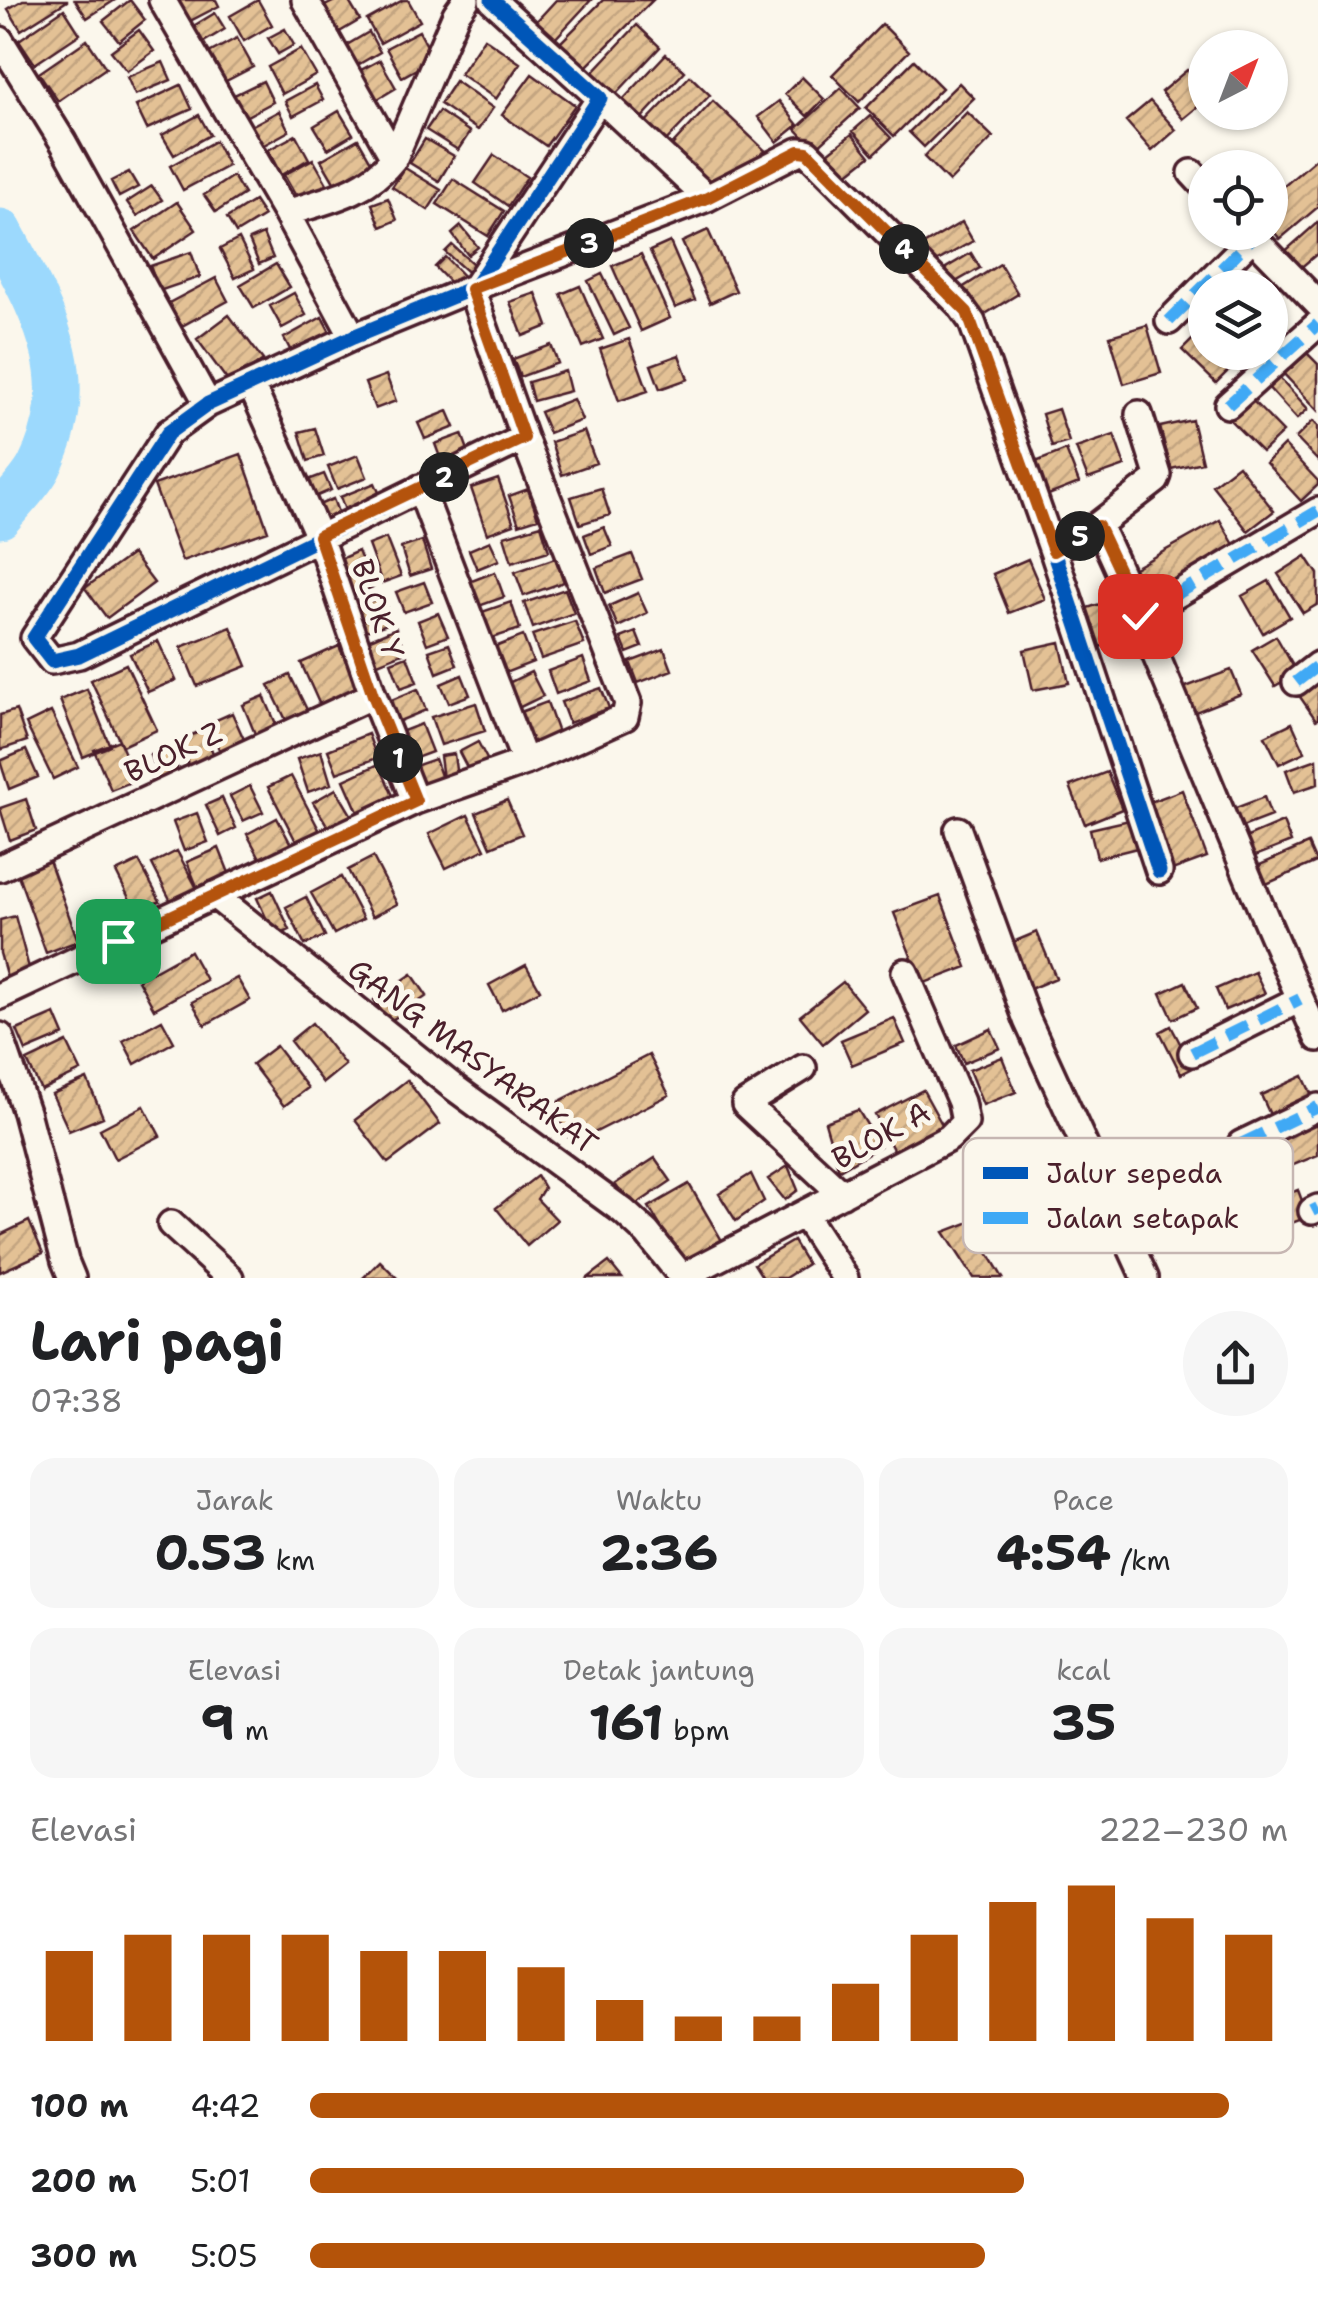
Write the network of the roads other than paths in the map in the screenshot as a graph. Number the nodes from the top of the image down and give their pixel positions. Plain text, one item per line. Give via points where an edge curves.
1 (162, 0) edge
2 (305, 0) edge
3 (492, 0) edge
4 (456, 5) edge
5 (0, 40) edge
6 (600, 98) junction
7 (394, 158) junction
8 (707, 198) junction
9 (286, 213) junction
10 (1236, 250) edge
11 (1265, 250) edge
12 (473, 288) junction
13 (1318, 304) edge
14 (1169, 321) dead end
15 (1318, 324) edge
16 (353, 336) junction
17 (251, 385) junction
18 (208, 404) junction
19 (1228, 405) dead end
20 (1139, 414) dead end
21 (524, 438) junction
22 (420, 488) junction
23 (1318, 511) edge
24 (1098, 526) junction
25 (319, 536) junction
26 (1053, 551) junction
27 (1140, 616) junction
28 (1318, 666) edge
29 (1296, 682) dead end
30 (373, 695) junction
31 (526, 762) junction
32 (416, 801) junction
33 (958, 830) dead end
34 (0, 868) edge
35 (1160, 871) dead end
36 (214, 895) junction
37 (905, 972) dead end
38 (0, 996) edge
39 (1300, 999) junction
40 (0, 1036) edge
41 (1318, 1038) edge
42 (1192, 1053) dead end
43 (803, 1068) dead end
44 (1318, 1107) edge
45 (1079, 1138) edge
46 (1254, 1138) edge
47 (842, 1194) junction
48 (804, 1214) junction
49 (172, 1224) dead end
50 (1134, 1253) edge
51 (72, 1278) edge
52 (230, 1278) edge
53 (682, 1278) edge
54 (845, 1278) edge
55 (1146, 1278) edge

1 - 9 street
2 - 7 street
3 - 6 street
4 - 7 street
5 - 18 street
6 - 8 street
6 - 12 street
7 - 9 street via 359,190
8 - 12 street
8 - 26 street via 807,152 967,312
9 - 16 street
10 - 14 street
11 - 13 street
12 - 16 street
12 - 21 street
15 - 19 street
16 - 17 street
17 - 18 street
17 - 25 street, BLOK Y
18 - 25 street via 161,442 36,631 40,650 52,661 79,655
20 - 24 street via 1158,475
21 - 22 street
21 - 31 street via 628,711
22 - 25 street
22 - 31 street
23 - 27 street
24 - 26 street
24 - 27 street
25 - 30 street, BLOK Y
26 - 35 street
27 - 39 street
28 - 29 street
30 - 32 street, BLOK Y
30 - 34 street, BLOK Z
31 - 32 street
32 - 36 street
33 - 45 street via 1027,1020
36 - 38 street
36 - 53 street, GANG MASYARAKAT via 452,1086 624,1210
37 - 47 street, BLOK A via 965,1122 949,1138
39 - 41 street
39 - 42 street
40 - 51 street
43 - 47 street via 745,1104
44 - 46 street
47 - 48 street, BLOK A
48 - 53 street, BLOK A
48 - 54 street
49 - 52 street
50 - 55 street

